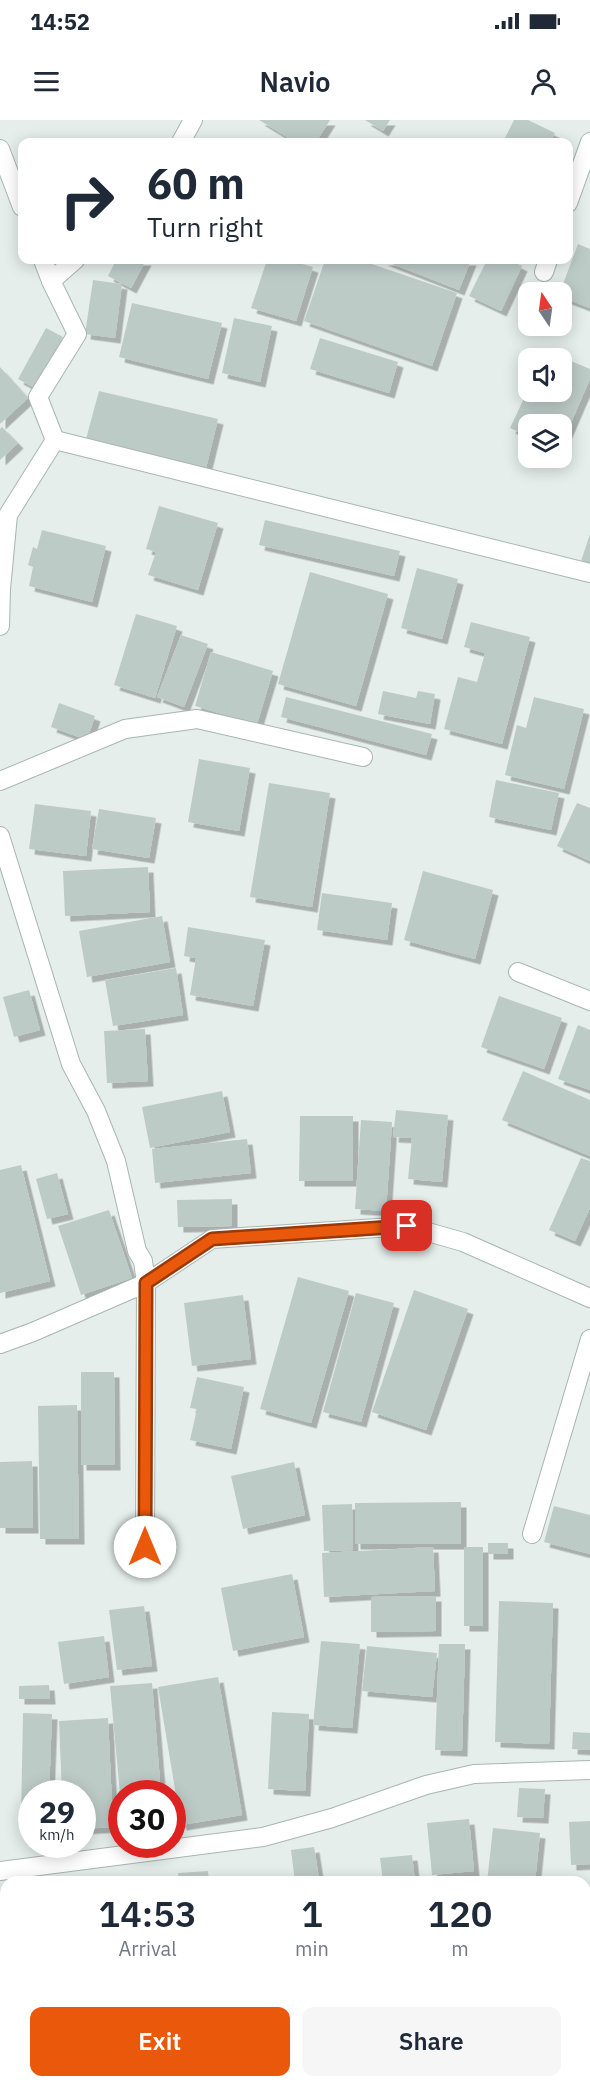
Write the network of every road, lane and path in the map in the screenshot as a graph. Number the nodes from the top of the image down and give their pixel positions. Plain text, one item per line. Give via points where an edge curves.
1 (193, 120) edge
2 (183, 138) edge
3 (590, 142) edge
4 (0, 149) edge
5 (573, 189) edge
6 (18, 196) edge
7 (45, 264) edge
8 (70, 264) edge
9 (51, 281) junction
10 (55, 440) junction
11 (4, 512) edge
12 (590, 573) edge
13 (0, 626) edge
14 (363, 757) dead end
15 (0, 781) edge
16 (0, 836) edge
17 (518, 972) dead end
18 (590, 1001) edge
19 (146, 1283) junction
20 (590, 1298) edge
21 (590, 1339) edge
22 (0, 1344) edge
23 (532, 1534) dead end
24 (145, 1547) dead end
25 (590, 1770) edge
26 (0, 1871) edge

1 - 2 street
3 - 5 street
4 - 6 street
7 - 9 street
8 - 9 street
9 - 10 street via 77,334 38,397
10 - 11 street
10 - 12 street
11 - 13 street
14 - 15 street via 197,719 125,729
16 - 19 street via 71,1064 116,1161
17 - 18 street
19 - 20 street via 212,1239 407,1226 463,1242
19 - 22 street
19 - 24 street
21 - 23 street
25 - 26 street via 474,1774 426,1785 263,1837

